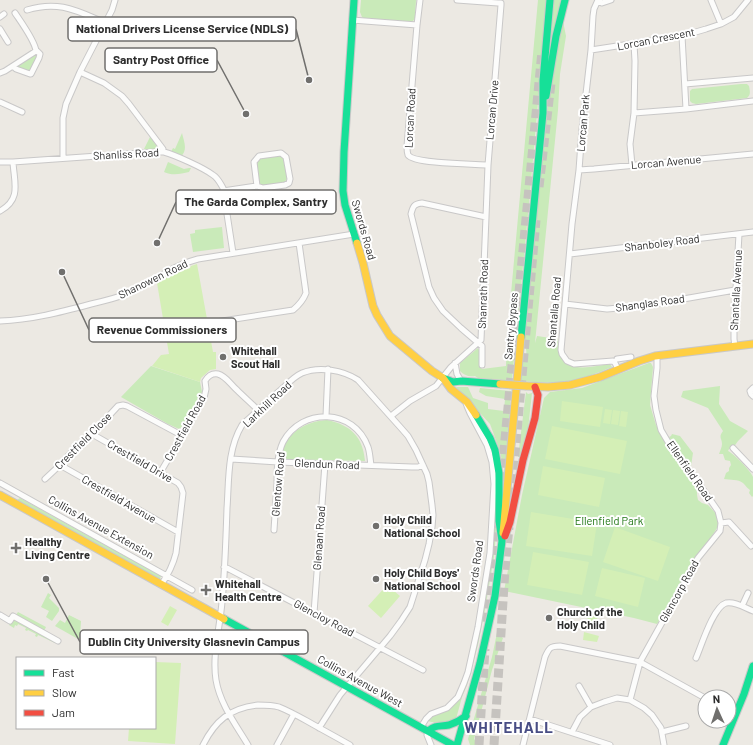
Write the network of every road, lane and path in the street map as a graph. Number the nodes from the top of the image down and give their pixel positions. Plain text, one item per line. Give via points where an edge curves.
1 (115, 0) edge
2 (354, 0) edge
3 (420, 0) edge
4 (457, 0) edge
5 (550, 0) edge
6 (565, 0) edge
7 (611, 0) edge
8 (710, 0) edge
9 (748, 0) edge
10 (598, 1) edge
11 (501, 2) edge
12 (27, 10) dead end
13 (15, 13) dead end
14 (352, 20) junction
15 (106, 23) junction
16 (721, 24) junction
17 (417, 25) junction
18 (0, 29) edge
19 (682, 36) junction
20 (8, 42) dead end
21 (634, 44) junction
22 (36, 50) junction
23 (591, 50) junction
24 (14, 66) junction
25 (80, 72) junction
26 (0, 73) edge
27 (753, 78) edge
28 (685, 84) junction
29 (753, 101) edge
30 (0, 102) edge
31 (686, 109) junction
32 (22, 112) dead end
33 (542, 113) junction
34 (634, 113) junction
35 (163, 152) junction
36 (753, 154) edge
37 (63, 158) junction
38 (0, 162) edge
39 (13, 162) junction
40 (488, 165) junction
41 (632, 165) junction
42 (579, 170) junction
43 (258, 186) junction
44 (223, 191) junction
45 (574, 206) joint
46 (0, 211) edge
47 (486, 218) junction
48 (753, 232) edge
49 (354, 234) junction
50 (738, 234) junction
51 (299, 243) junction
52 (233, 253) junction
53 (570, 254) junction
54 (735, 290) junction
55 (565, 304) junction
56 (0, 321) edge
57 (209, 323) dead end
58 (479, 342) junction
59 (753, 344) edge
60 (735, 346) junction
61 (657, 356) junction
62 (617, 359) dead end
63 (632, 360) junction
64 (455, 363) junction
65 (482, 365) dead end
66 (328, 369) junction
67 (618, 369) junction
68 (443, 378) junction
69 (461, 381) junction
70 (535, 387) junction
71 (554, 387) junction
72 (753, 388) edge
73 (753, 396) edge
74 (538, 400) junction
75 (467, 405) junction
76 (258, 410) junction
77 (326, 416) junction
78 (391, 416) junction
79 (92, 434) junction
80 (181, 435) junction
81 (733, 448) dead end
82 (231, 459) junction
83 (278, 462) junction
84 (324, 464) junction
85 (60, 465) junction
86 (371, 465) junction
87 (423, 465) junction
88 (753, 470) edge
89 (160, 473) junction
90 (45, 479) dead end
91 (0, 483) edge
92 (0, 495) edge
93 (721, 523) junction
94 (274, 530) dead end
95 (178, 532) junction
96 (502, 541) junction
97 (751, 546) dead end
98 (224, 567) junction
99 (167, 576) junction
100 (161, 585) junction
101 (192, 590) dead end
102 (748, 592) dead end
103 (192, 601) joint
104 (742, 606) junction
105 (753, 611) edge
106 (314, 613) junction
107 (0, 615) edge
108 (221, 617) junction
109 (58, 641) dead end
110 (380, 648) junction
111 (696, 658) dead end
112 (640, 662) junction
113 (753, 666) edge
114 (423, 670) dead end
115 (347, 686) junction
116 (579, 686) dead end
117 (697, 694) edge
118 (630, 700) junction
119 (737, 701) edge
120 (591, 707) junction
121 (229, 713) junction
122 (294, 714) junction
123 (466, 716) junction
124 (530, 719) junction
125 (686, 726) dead end
126 (421, 727) junction
127 (319, 728) junction
128 (727, 729) edge
129 (428, 731) junction
130 (572, 732) junction
131 (662, 732) junction
132 (343, 743) edge
133 (203, 745) edge
134 (248, 745) edge
135 (277, 745) edge
136 (350, 745) edge
137 (431, 745) edge
138 (453, 745) edge
139 (457, 745) edge
140 (523, 745) edge
141 (610, 745) edge
142 (664, 745) edge
143 (723, 745) edge

1 - 15 street
2 - 14 main road, Swords Road
3 - 17 street, Lorcan Road
4 - 11 street, Lorcan Drive
5 - 33 main road, Santry Bypass
6 - 33 main road, Santry Bypass
7 - 10 street via 602,3
8 - 16 street
9 - 16 street, Lorcan Crescent via 734,17
10 - 23 street, Lorcan Park via 592,16
11 - 40 street, Lorcan Drive
12 - 15 street via 56,6 76,10
13 - 22 street
14 - 17 street
14 - 49 main road, Swords Road via 343,191
15 - 25 street
16 - 19 street, Lorcan Crescent
17 - 40 street, Lorcan Road via 408,155 420,160
18 - 20 street
19 - 21 street, Lorcan Crescent
19 - 28 street
21 - 23 street, Lorcan Crescent
21 - 34 street
22 - 24 street
22 - 24 street via 40,54 32,74
23 - 42 street, Lorcan Park
24 - 26 street
25 - 35 street via 104,83 122,96
25 - 37 street via 63,115
27 - 28 street
28 - 31 street
29 - 31 street
30 - 32 street
31 - 34 street
33 - 96 main road, Santry Bypass
34 - 41 street via 630,144
35 - 37 street, Shanliss Road
35 - 44 street, Shanliss Road via 210,173 220,182
36 - 41 street, Lorcan Avenue
37 - 39 street, Shanliss Road
38 - 39 street, Shanliss Road
39 - 46 street via 14,198
40 - 47 street, Lorcan Drive
41 - 42 street, Lorcan Avenue
42 - 45 street, Lorcan Park
43 - 43 street via 263,188 288,183 290,179 286,157 281,153 259,156 254,162
43 - 44 street
44 - 52 street, Shanliss Road
45 - 53 street, Shantalla Road
47 - 58 street, Shanrath Road
47 - 58 street via 422,203 414,206 411,214 434,298 443,311
48 - 50 street, Shanboley Road
49 - 51 street, Shanowen Road
49 - 68 main road, Swords Road via 374,306 384,328 397,342
50 - 53 street, Shanboley Road
50 - 54 street, Shantalla Avenue
51 - 52 street, Shanowen Road
51 - 57 street via 306,293 300,305 293,310
52 - 56 street, Shanowen Road via 189,262 116,298 53,314
53 - 55 street, Shantalla Road
54 - 55 street, Shanglas Road via 642,306 607,308
54 - 60 street, Shantalla Avenue
55 - 67 street, Shantalla Road via 561,346 562,354 567,361 574,364 613,361
58 - 64 street, Shanrath Road
58 - 65 street via 482,346
59 - 60 main road
60 - 61 main road
61 - 63 main road
61 - 93 street, Ellenfield Road via 654,396 661,430 674,452 718,511
62 - 63 street
63 - 67 main road
64 - 68 street, Shanrath Road
64 - 69 street
66 - 76 street, Larkhill Road via 302,373
66 - 77 street
66 - 78 street, Larkhill Road via 353,376
67 - 71 main road via 585,382
68 - 69 main road via 453,382
68 - 75 main road, Swords Road
68 - 78 street via 436,386
69 - 70 main road, bridge
70 - 71 main road
70 - 74 main road, Swords Road
71 - 74 main road via 544,392
72 - 73 street via 750,391
74 - 96 main road, Swords Road via 510,522
75 - 96 main road, Swords Road via 472,408 495,450 499,473 499,521
75 - 126 street, Swords Road via 487,445 493,468 494,503 490,553 478,627 464,683 458,697 447,708 431,714
76 - 80 street, Crestfield Road via 226,378 213,374 205,381 204,398
76 - 82 street, Larkhill Road via 238,432
77 - 83 street, Glentow Road via 306,420 294,428 280,450
77 - 86 street, Glentow Road via 352,425 357,430 367,446
78 - 87 street, Larkhill Road via 408,436
79 - 80 street, Crestfield Close via 118,406 122,405
79 - 85 street, Crestfield Close
79 - 89 street, Crestfield Drive
80 - 89 street, Crestfield Road
81 - 88 street
82 - 83 street, Glendun Road
82 - 98 street, Larkhill Road
83 - 84 street, Glendun Road
83 - 94 street, Glentow Road
84 - 86 street, Glendun Road
84 - 106 street, Glenaan Road
85 - 90 street, Crestfield Close
85 - 95 street, Crestfield Avenue
86 - 87 street, Glendun Road
87 - 110 street, Larkhill Road via 429,482 433,515 429,544 410,607
89 - 95 street, Crestfield Drive via 178,483 183,493
91 - 99 street, Collins Avenue Extension
92 - 100 main road, Collins Avenue Extension
93 - 97 street via 728,522
93 - 112 street, Glencorp Road via 720,531 698,558
95 - 99 street, Crestfield Drive via 176,553
96 - 123 main road, Swords Road via 490,622
98 - 106 street, Glencloy Road
98 - 108 street, Larkhill Road
99 - 100 street, Crestfield Drive
99 - 101 street, Collins Avenue Extension
100 - 103 main road, Collins Avenue Extension
102 - 104 street
103 - 108 main road, Collins Avenue West
104 - 105 street
104 - 111 street via 726,603 721,606 707,629
106 - 110 street, Glencloy Road
107 - 109 street via 10,621 13,616
108 - 115 main road, Collins Avenue West
108 - 121 street, Larkhill Road via 215,664 216,680 220,696
110 - 114 street, Glencloy Road
110 - 115 street, Larkhill Road
112 - 117 street
112 - 118 street, Glencorp Road
112 - 124 street via 560,646 550,647 545,657
113 - 119 main road
115 - 126 main road, Collins Avenue West
115 - 127 street, Larkhill Road
116 - 120 street
118 - 120 street via 617,698
118 - 131 street via 652,715
120 - 130 street via 580,717
121 - 122 street via 250,706 271,705
121 - 133 street via 216,724
121 - 134 street, Larkhill Road
122 - 127 street
122 - 135 street
123 - 129 main road via 454,724 434,726
123 - 139 main road, Swords Road
124 - 130 street
124 - 140 street
125 - 131 street
126 - 129 main road, Collins Avenue West
127 - 132 street
128 - 143 main road
129 - 137 street
129 - 138 main road, Collins Avenue West
130 - 141 street
131 - 142 street
132 - 136 street

